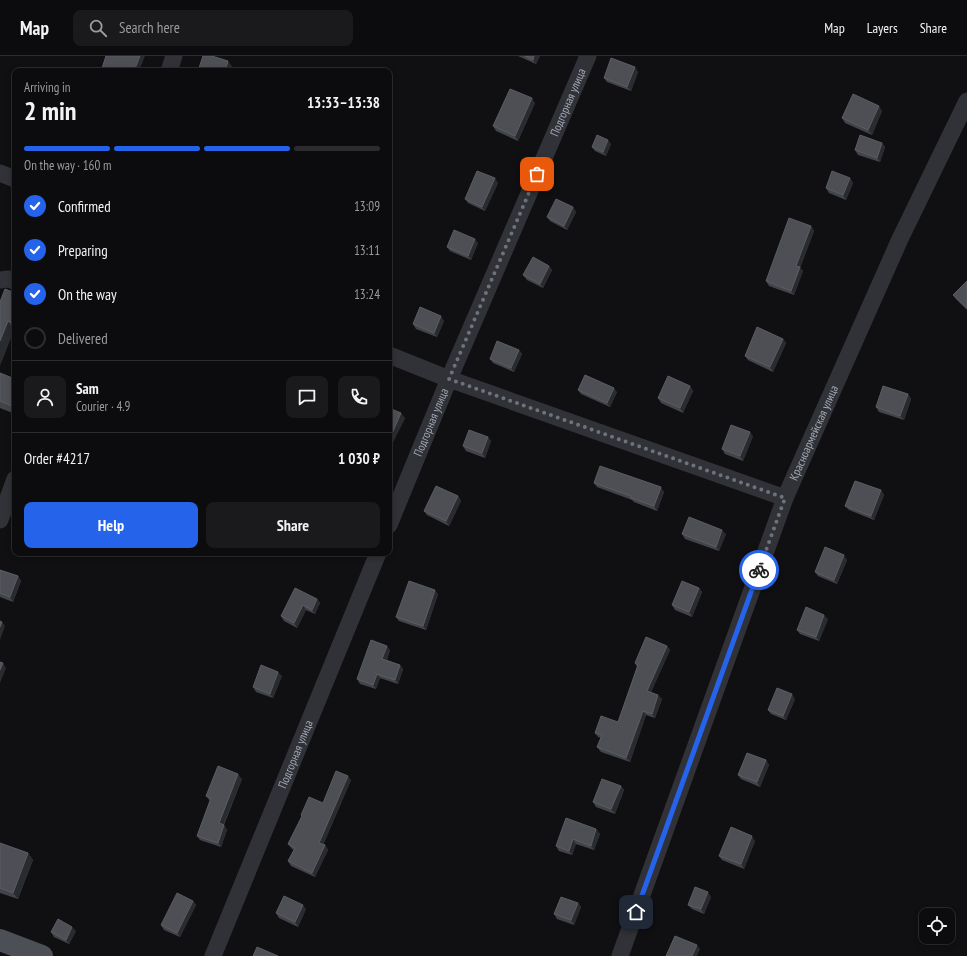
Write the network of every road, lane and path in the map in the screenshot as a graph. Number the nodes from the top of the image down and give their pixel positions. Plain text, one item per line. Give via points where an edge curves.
1 (174, 56) edge
2 (588, 56) edge
3 (170, 68) edge
4 (967, 101) edge
5 (0, 172) edge
6 (12, 178) edge
7 (0, 280) edge
8 (12, 280) edge
9 (392, 356) edge
10 (449, 379) junction
11 (12, 487) edge
12 (785, 498) junction
13 (392, 518) edge
14 (0, 520) edge
15 (377, 556) edge
16 (0, 940) edge
17 (42, 956) edge
18 (213, 956) edge
19 (620, 956) edge

1 - 3 street
2 - 10 street, Подгорная улица
4 - 12 street, Красноармейская улица via 900,239
5 - 6 street
7 - 8 street
9 - 10 street
10 - 12 street
10 - 13 street, Подгорная улица
11 - 14 street
12 - 19 street, Красноармейская улица
15 - 18 street, Подгорная улица
16 - 17 main road

